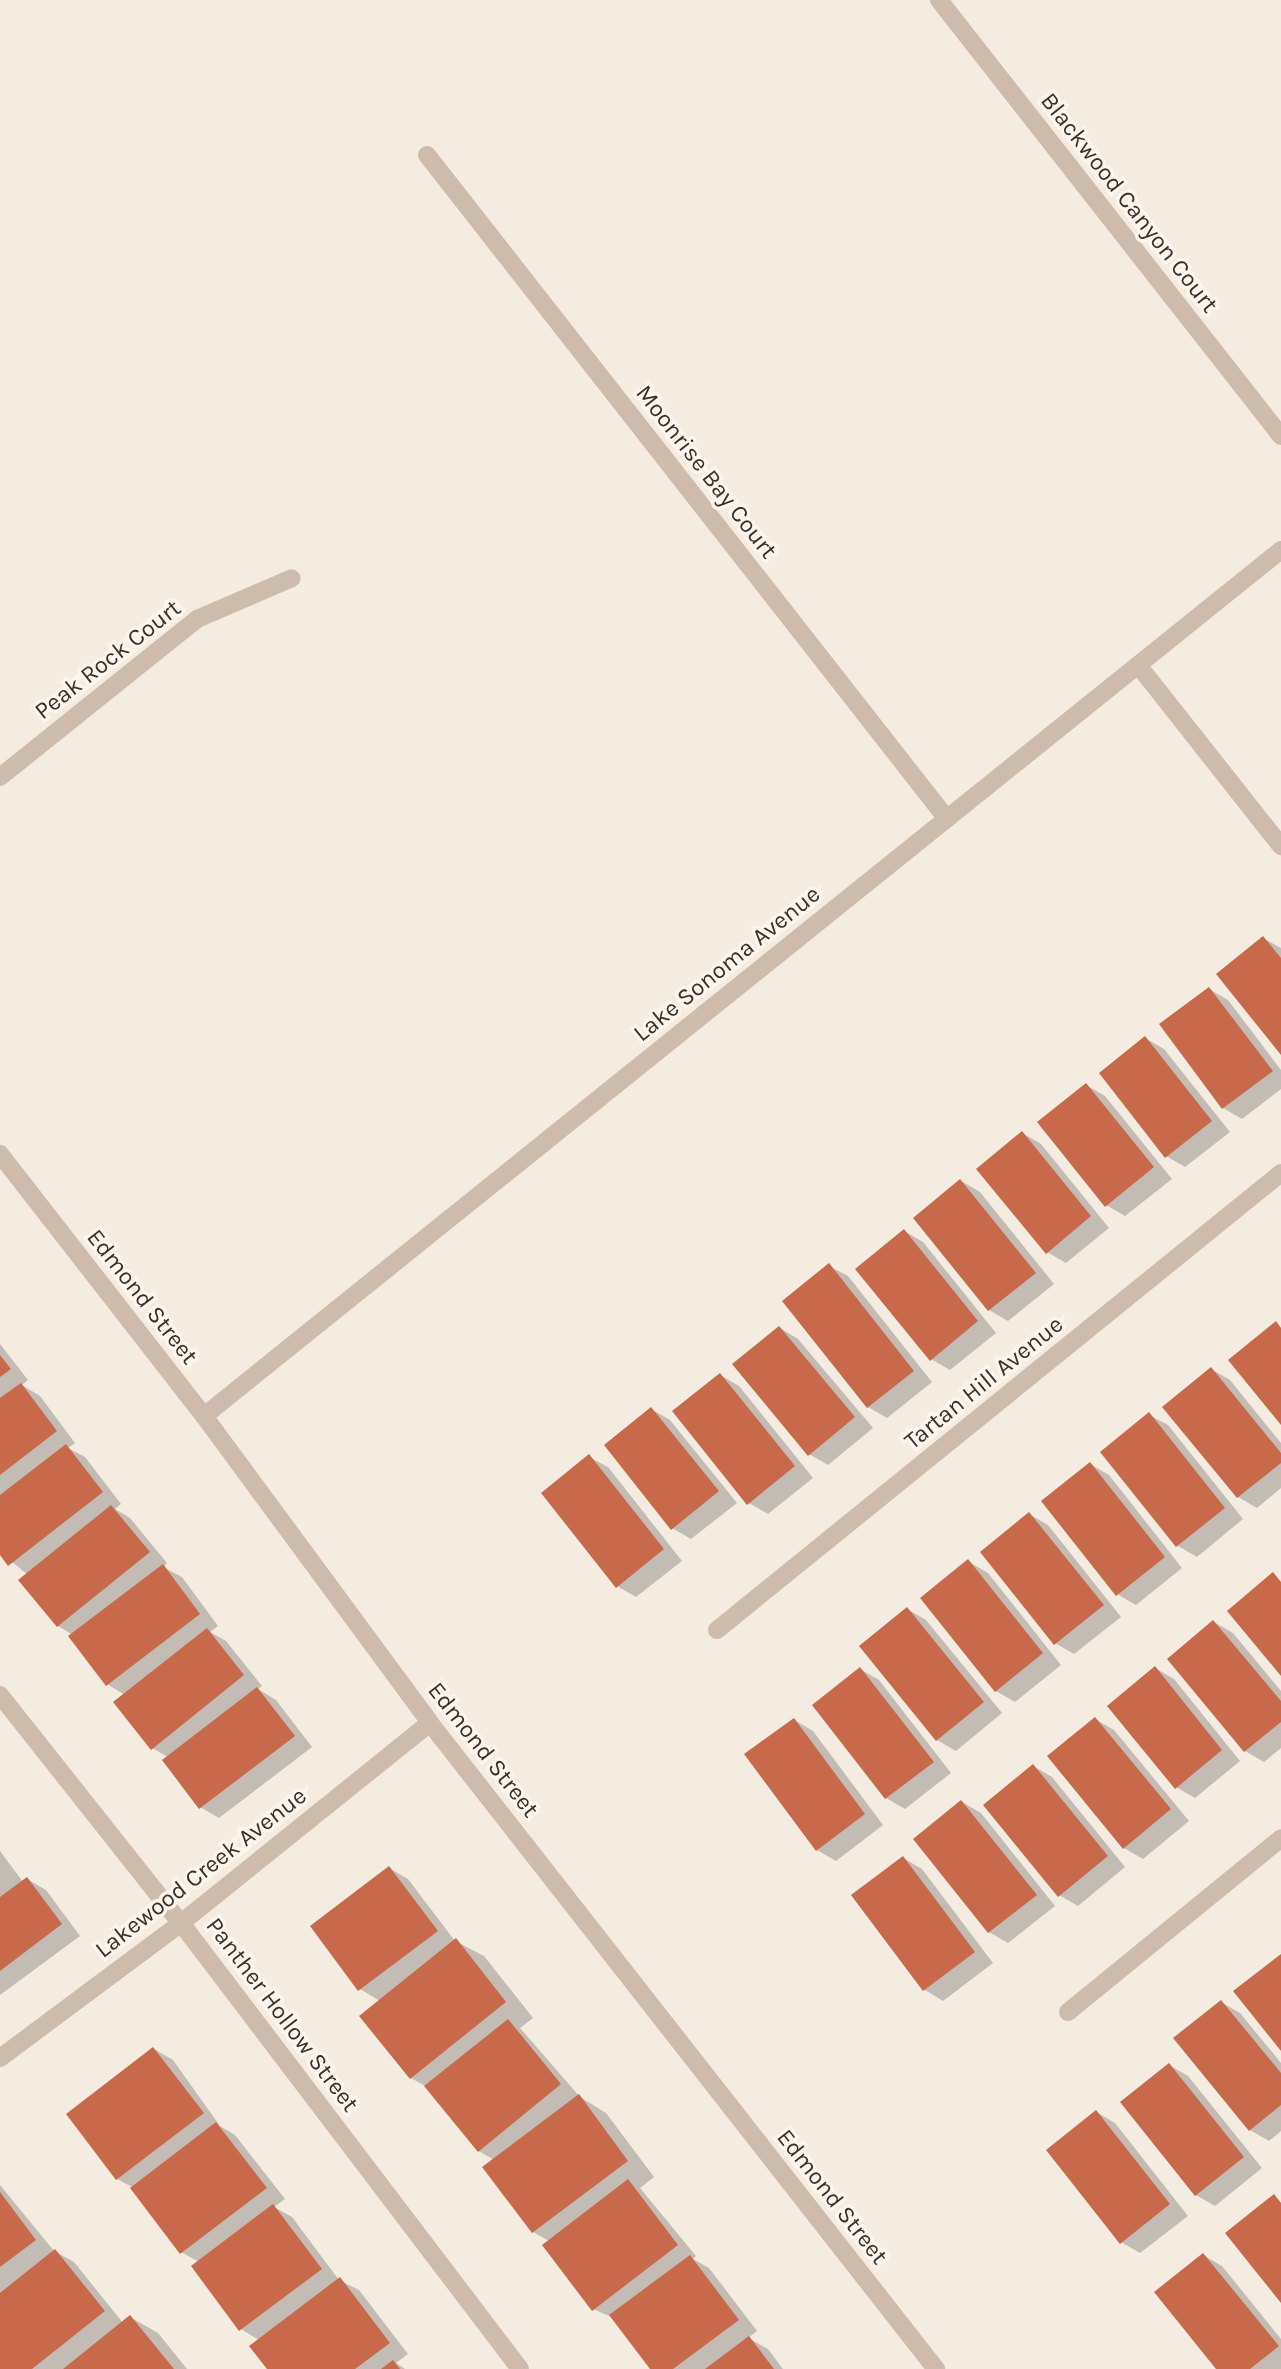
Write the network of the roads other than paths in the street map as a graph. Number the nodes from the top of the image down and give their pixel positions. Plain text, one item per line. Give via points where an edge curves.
1 (939, 0) edge
2 (427, 155) dead end
3 (1281, 436) edge
4 (1281, 550) edge
5 (292, 578) dead end
6 (1138, 665) junction
7 (0, 777) edge
8 (947, 819) junction
9 (1281, 846) edge
10 (0, 1154) edge
11 (1281, 1173) edge
12 (204, 1416) junction
13 (717, 1630) dead end
14 (0, 1695) edge
15 (430, 1723) junction
16 (1281, 1838) edge
17 (181, 1923) junction
18 (1068, 2012) dead end
19 (0, 2058) edge
20 (520, 2369) edge
21 (936, 2369) edge

1 - 3 street, Blackwood Canyon Court
2 - 8 street, Moonrise Bay Court
4 - 6 street, Lake Sonoma Avenue
5 - 7 street, Peak Rock Court via 197,619
6 - 8 street, Lake Sonoma Avenue
6 - 9 street
8 - 12 street, Lake Sonoma Avenue
10 - 12 street, Edmond Street
11 - 13 street, Tartan Hill Avenue
12 - 15 street, Edmond Street
14 - 17 street, Panther Hollow Street
15 - 17 street, Lakewood Creek Avenue
15 - 21 street, Edmond Street
16 - 18 street
17 - 19 street, Lakewood Creek Avenue
17 - 20 street, Panther Hollow Street

